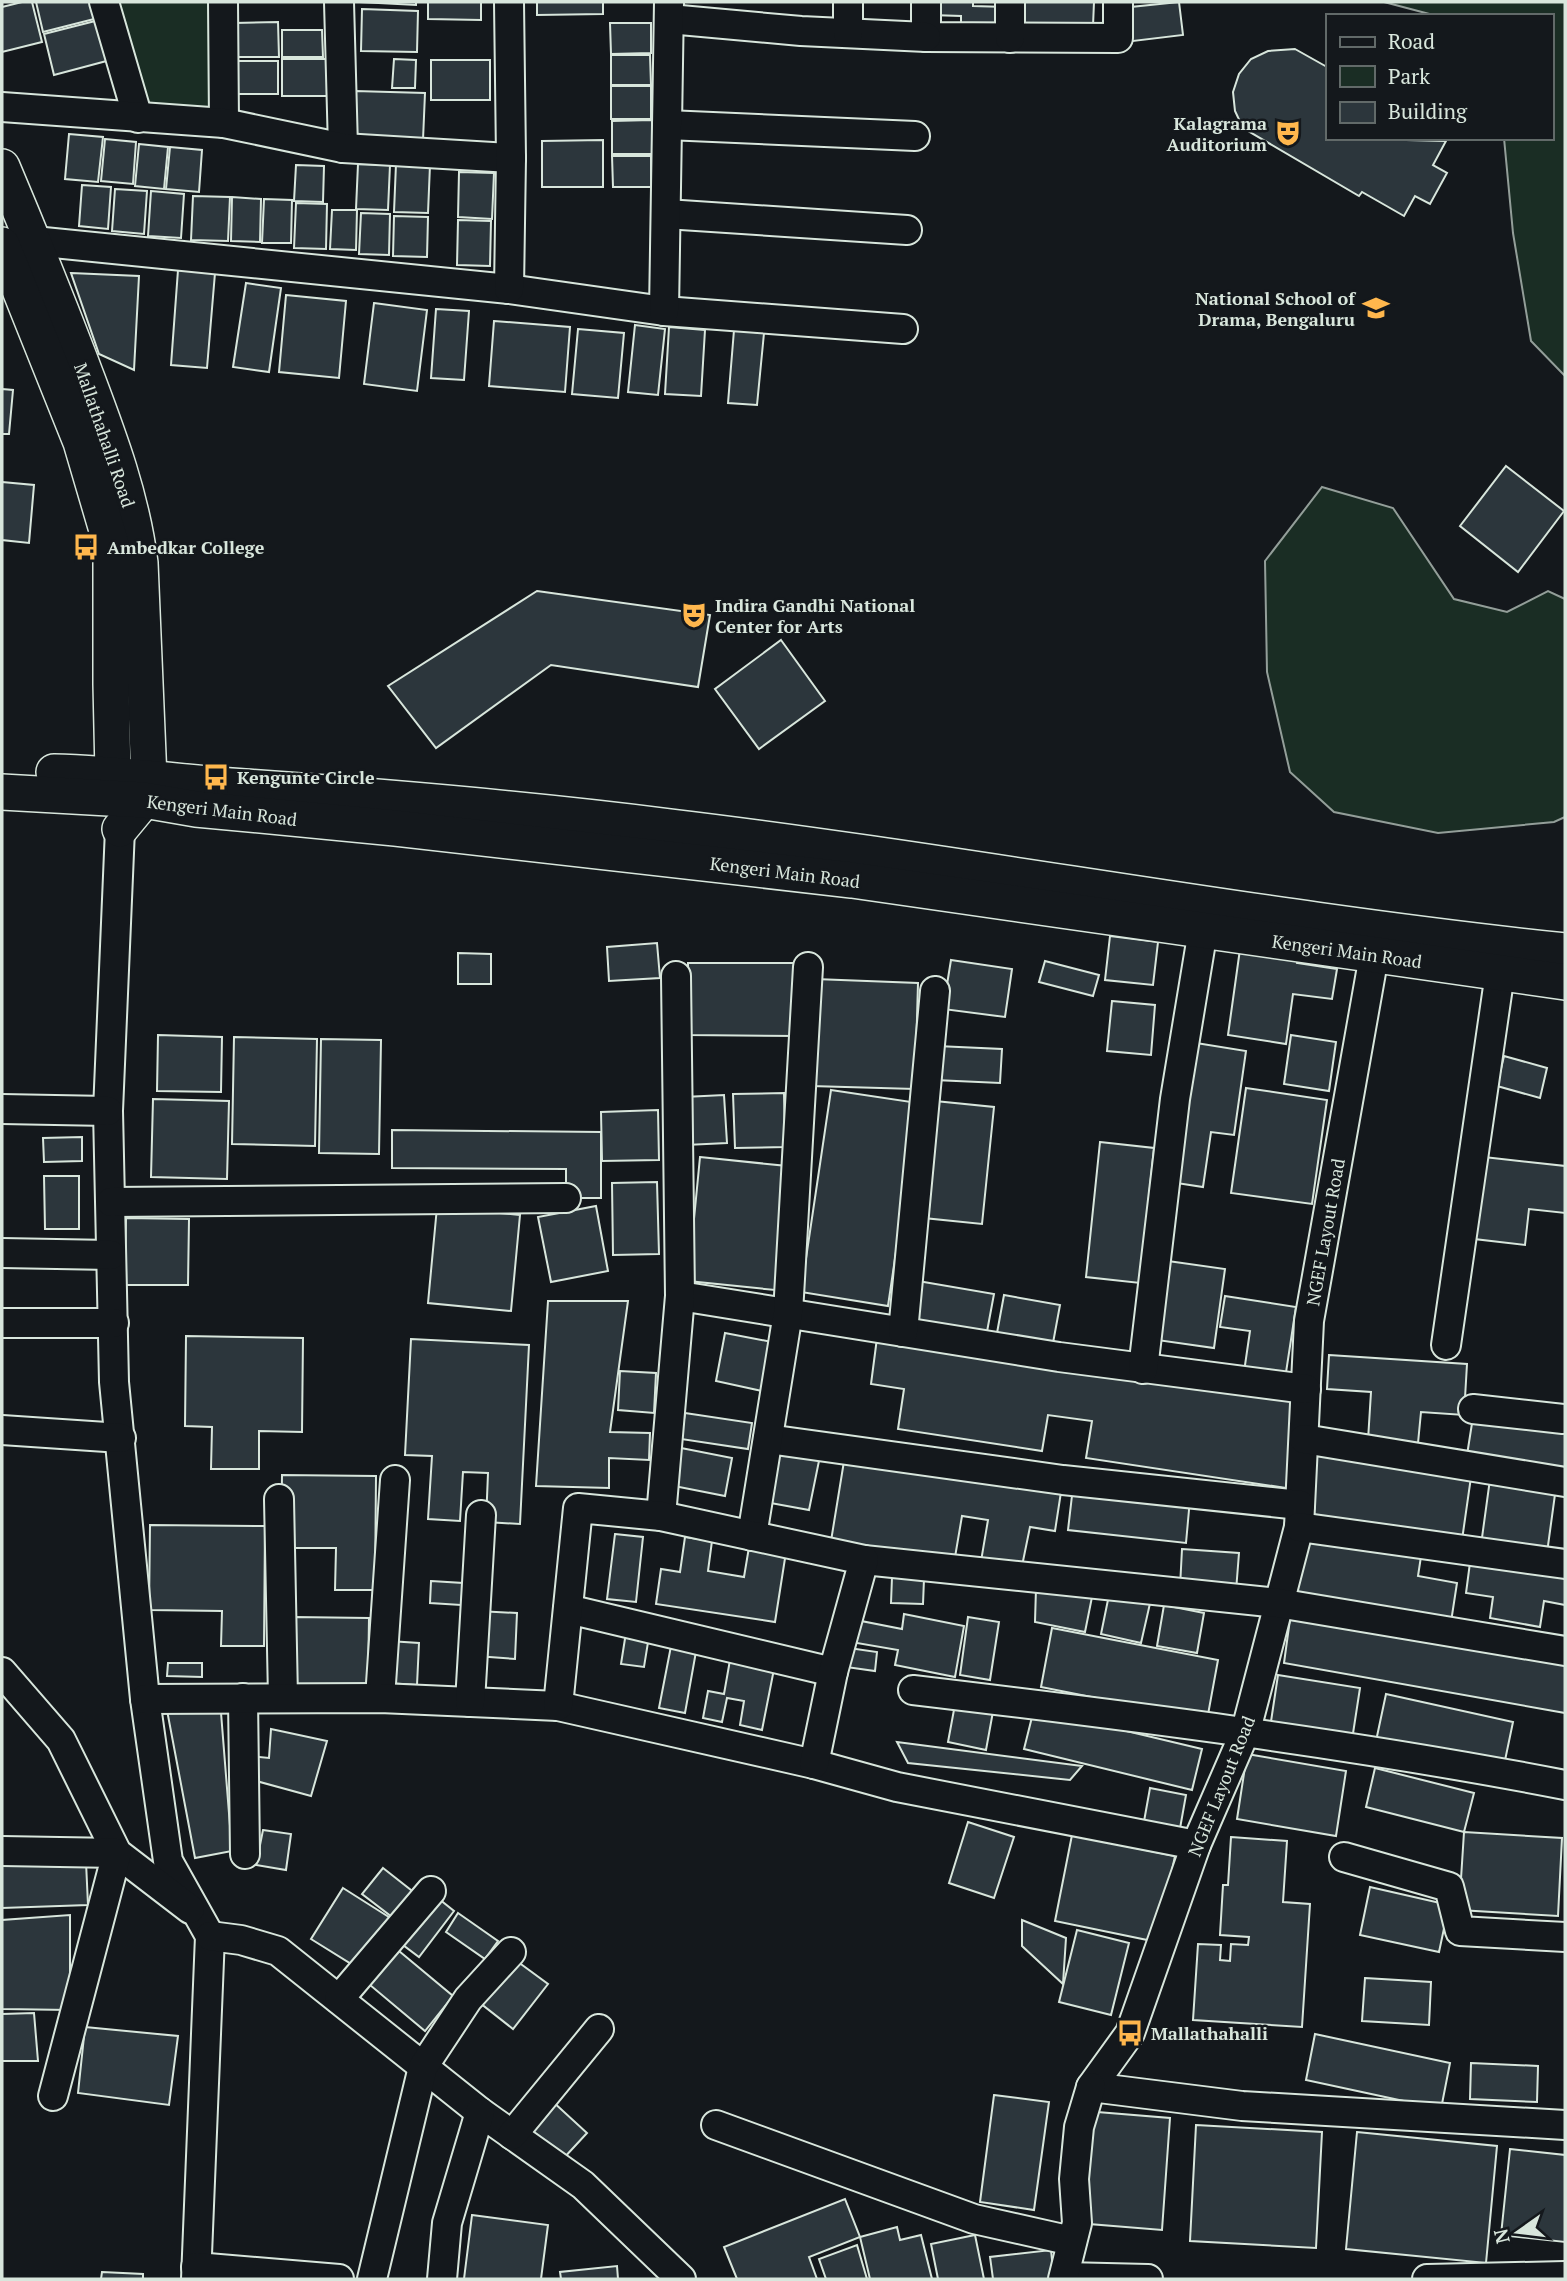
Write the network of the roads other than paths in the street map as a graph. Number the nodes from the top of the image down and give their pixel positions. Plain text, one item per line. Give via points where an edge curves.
1 (104, 2) edge
2 (223, 2) edge
3 (339, 2) edge
4 (509, 2) edge
5 (848, 2) edge
6 (926, 2) edge
7 (1010, 2) edge
8 (1118, 2) edge
9 (669, 10) edge
10 (848, 33) junction
11 (926, 37) junction
12 (1010, 38) junction
13 (2, 107) edge
14 (138, 118) junction
15 (224, 123) junction
16 (667, 125) junction
17 (915, 136) dead end
18 (343, 148) junction
19 (511, 158) junction
20 (2, 167) edge
21 (666, 214) junction
22 (908, 230) dead end
23 (11, 251) edge
24 (509, 289) junction
25 (664, 311) junction
26 (903, 330) dead end
27 (2, 771) edge
28 (2, 792) edge
29 (129, 796) junction
30 (1203, 930) junction
31 (1377, 942) junction
32 (1565, 951) edge
33 (808, 967) dead end
34 (1500, 973) junction
35 (676, 975) dead end
36 (1565, 982) edge
37 (935, 991) dead end
38 (2, 1109) edge
39 (108, 1111) junction
40 (566, 1198) dead end
41 (111, 1202) junction
42 (2, 1253) edge
43 (111, 1255) junction
44 (680, 1296) junction
45 (788, 1313) junction
46 (2, 1323) edge
47 (114, 1323) junction
48 (903, 1332) junction
49 (1447, 1345) dead end
50 (1143, 1369) junction
51 (1306, 1389) junction
52 (1473, 1409) dead end
53 (1564, 1411) edge
54 (2, 1430) edge
55 (121, 1438) junction
56 (768, 1439) junction
57 (1304, 1439) junction
58 (395, 1480) dead end
59 (1565, 1482) edge
60 (279, 1499) dead end
61 (481, 1515) dead end
62 (661, 1516) junction
63 (1299, 1516) junction
64 (752, 1536) junction
65 (864, 1560) junction
66 (1565, 1563) edge
67 (1278, 1603) junction
68 (568, 1609) junction
69 (1565, 1651) edge
70 (2, 1672) edge
71 (832, 1672) junction
72 (913, 1690) dead end
73 (243, 1698) junction
74 (283, 1698) junction
75 (380, 1698) junction
76 (145, 1699) junction
77 (470, 1702) junction
78 (558, 1706) junction
79 (1246, 1730) junction
80 (814, 1764) junction
81 (1565, 1785) edge
82 (1196, 1845) junction
83 (2, 1851) edge
84 (117, 1853) junction
85 (245, 1854) dead end
86 (1345, 1857) dead end
87 (431, 1891) dead end
88 (204, 1926) junction
89 (1565, 1937) edge
90 (511, 1952) dead end
91 (339, 1999) junction
92 (598, 2029) dead end
93 (423, 2067) junction
94 (1091, 2087) junction
95 (53, 2096) dead end
96 (480, 2112) junction
97 (716, 2125) dead end
98 (1565, 2125) edge
99 (512, 2135) junction
100 (1072, 2242) junction
101 (196, 2273) edge
102 (1565, 2276) edge
103 (1064, 2278) edge
104 (339, 2279) edge
105 (372, 2279) edge
106 (442, 2279) edge
107 (681, 2279) edge
108 (1129, 2279) edge
109 (1148, 2279) edge
110 (1427, 2279) edge

1 - 14 street
2 - 15 street
3 - 18 street
4 - 19 street
5 - 10 street
6 - 11 street
7 - 12 street
8 - 12 street via 1118,38
9 - 10 street
9 - 16 street
10 - 11 street
11 - 12 street
13 - 14 street
14 - 15 street
15 - 18 street
16 - 17 street
16 - 21 street
18 - 19 street
19 - 24 street
20 - 23 main road, Mallathahalli Road
21 - 22 street
21 - 25 street
23 - 24 street
23 - 29 main road, Mallathahalli Road via 81,442 111,544
24 - 25 street
25 - 26 street
27 - 29 main road, Kengeri Main Road
28 - 29 main road, Kengeri Main Road
29 - 30 main road, Kengeri Main Road via 196,809 852,880
29 - 31 main road, Kengeri Main Road via 671,827
29 - 39 street
30 - 31 main road, Kengeri Main Road
30 - 50 street via 1175,1100
31 - 32 main road, Kengeri Main Road
31 - 34 main road, Kengeri Main Road
31 - 51 street, NGEF Layout Road via 1309,1321
33 - 45 street
34 - 36 main road, Kengeri Main Road
34 - 49 street
35 - 44 street
37 - 48 street
38 - 39 street
39 - 41 street
40 - 41 street
41 - 43 street
42 - 43 street
43 - 47 street
44 - 45 street
44 - 62 street
45 - 48 street
45 - 56 street
46 - 47 street
47 - 55 street via 114,1382
48 - 50 street
50 - 51 street
51 - 57 street, NGEF Layout Road
52 - 53 street
54 - 55 street
55 - 76 street
56 - 63 street
56 - 64 street
57 - 59 street
57 - 63 street, NGEF Layout Road
58 - 75 street
60 - 74 street
61 - 77 street
62 - 64 street
62 - 68 street via 578,1508
63 - 66 street
63 - 67 street, NGEF Layout Road
64 - 65 street
65 - 67 street
65 - 71 street
67 - 69 street
67 - 79 street, NGEF Layout Road
68 - 71 street
68 - 78 street
70 - 84 street via 61,1740
71 - 80 street
72 - 79 street
73 - 74 street
73 - 76 street
73 - 85 street
74 - 75 street
75 - 77 street
76 - 88 street via 169,1861
77 - 78 street
78 - 80 street
79 - 81 street
79 - 82 street, NGEF Layout Road
80 - 82 street via 897,1787
82 - 94 street, NGEF Layout Road via 1130,2033
83 - 84 street
84 - 88 street
84 - 95 street
86 - 89 street via 1449,1887 1460,1931
87 - 91 street
88 - 91 street via 278,1951
88 - 101 street
90 - 93 street via 468,1999
91 - 93 street
92 - 99 street
93 - 96 street
93 - 105 street
94 - 98 street via 1242,2106
94 - 100 street, NGEF Layout Road via 1079,2127 1074,2179 1077,2223
96 - 99 street
96 - 106 street via 447,2223
97 - 100 street via 974,2219
99 - 107 street via 583,2185
100 - 103 street, NGEF Layout Road
101 - 104 street
102 - 110 street
103 - 108 street
108 - 109 street

